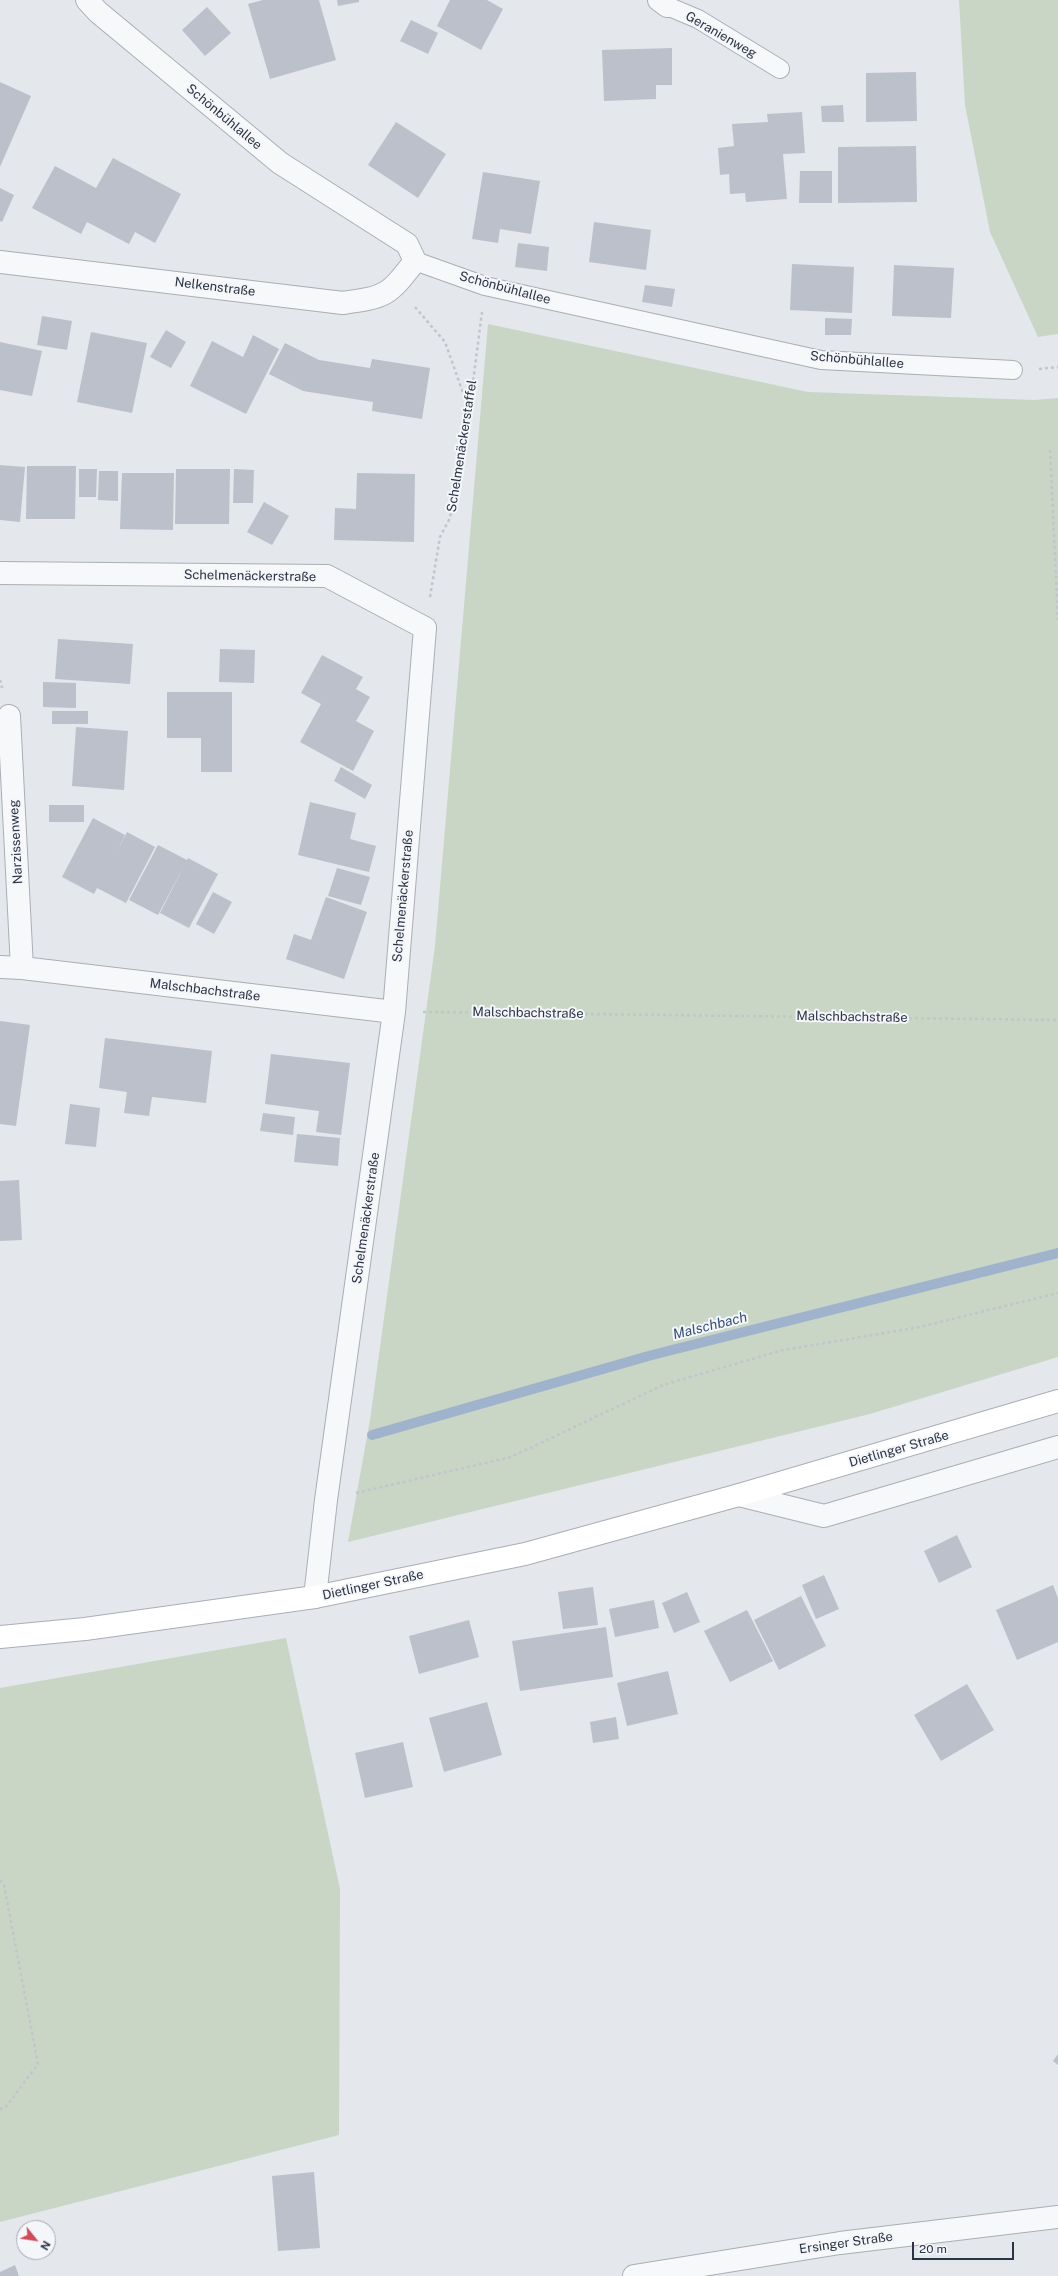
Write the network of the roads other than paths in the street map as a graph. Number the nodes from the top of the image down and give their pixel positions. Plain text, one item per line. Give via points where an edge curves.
1 (87, 0) edge
2 (664, 2) edge
3 (780, 69) dead end
4 (415, 261) junction
5 (0, 262) edge
6 (1013, 370) dead end
7 (0, 573) edge
8 (9, 716) dead end
9 (0, 968) edge
10 (22, 968) junction
11 (394, 1012) junction
12 (1058, 1401) edge
13 (1058, 1447) edge
14 (739, 1495) junction
15 (315, 1597) junction
16 (0, 1637) edge
17 (1058, 2217) edge
18 (634, 2276) edge

1 - 4 street, Schönbühlallee via 98,12 280,163 408,244
2 - 3 lane, Geranienweg via 698,19
4 - 5 street, Nelkenstraße via 397,285 379,298 343,303
4 - 6 lane, Schönbühlallee via 485,286 821,360
7 - 11 street, Schelmenäckerstraße via 327,576 425,628
8 - 10 street, Narzissenweg
9 - 10 street, Malschbachstraße
10 - 11 street, Malschbachstraße
11 - 15 street, Schelmenäckerstraße via 326,1500
12 - 14 main road, Dietlinger Straße
13 - 14 street, Dietlinger Straße via 824,1516
14 - 15 main road, Dietlinger Straße via 525,1554
15 - 16 main road, Dietlinger Straße via 85,1629
17 - 18 street, Ersinger Straße via 840,2243

